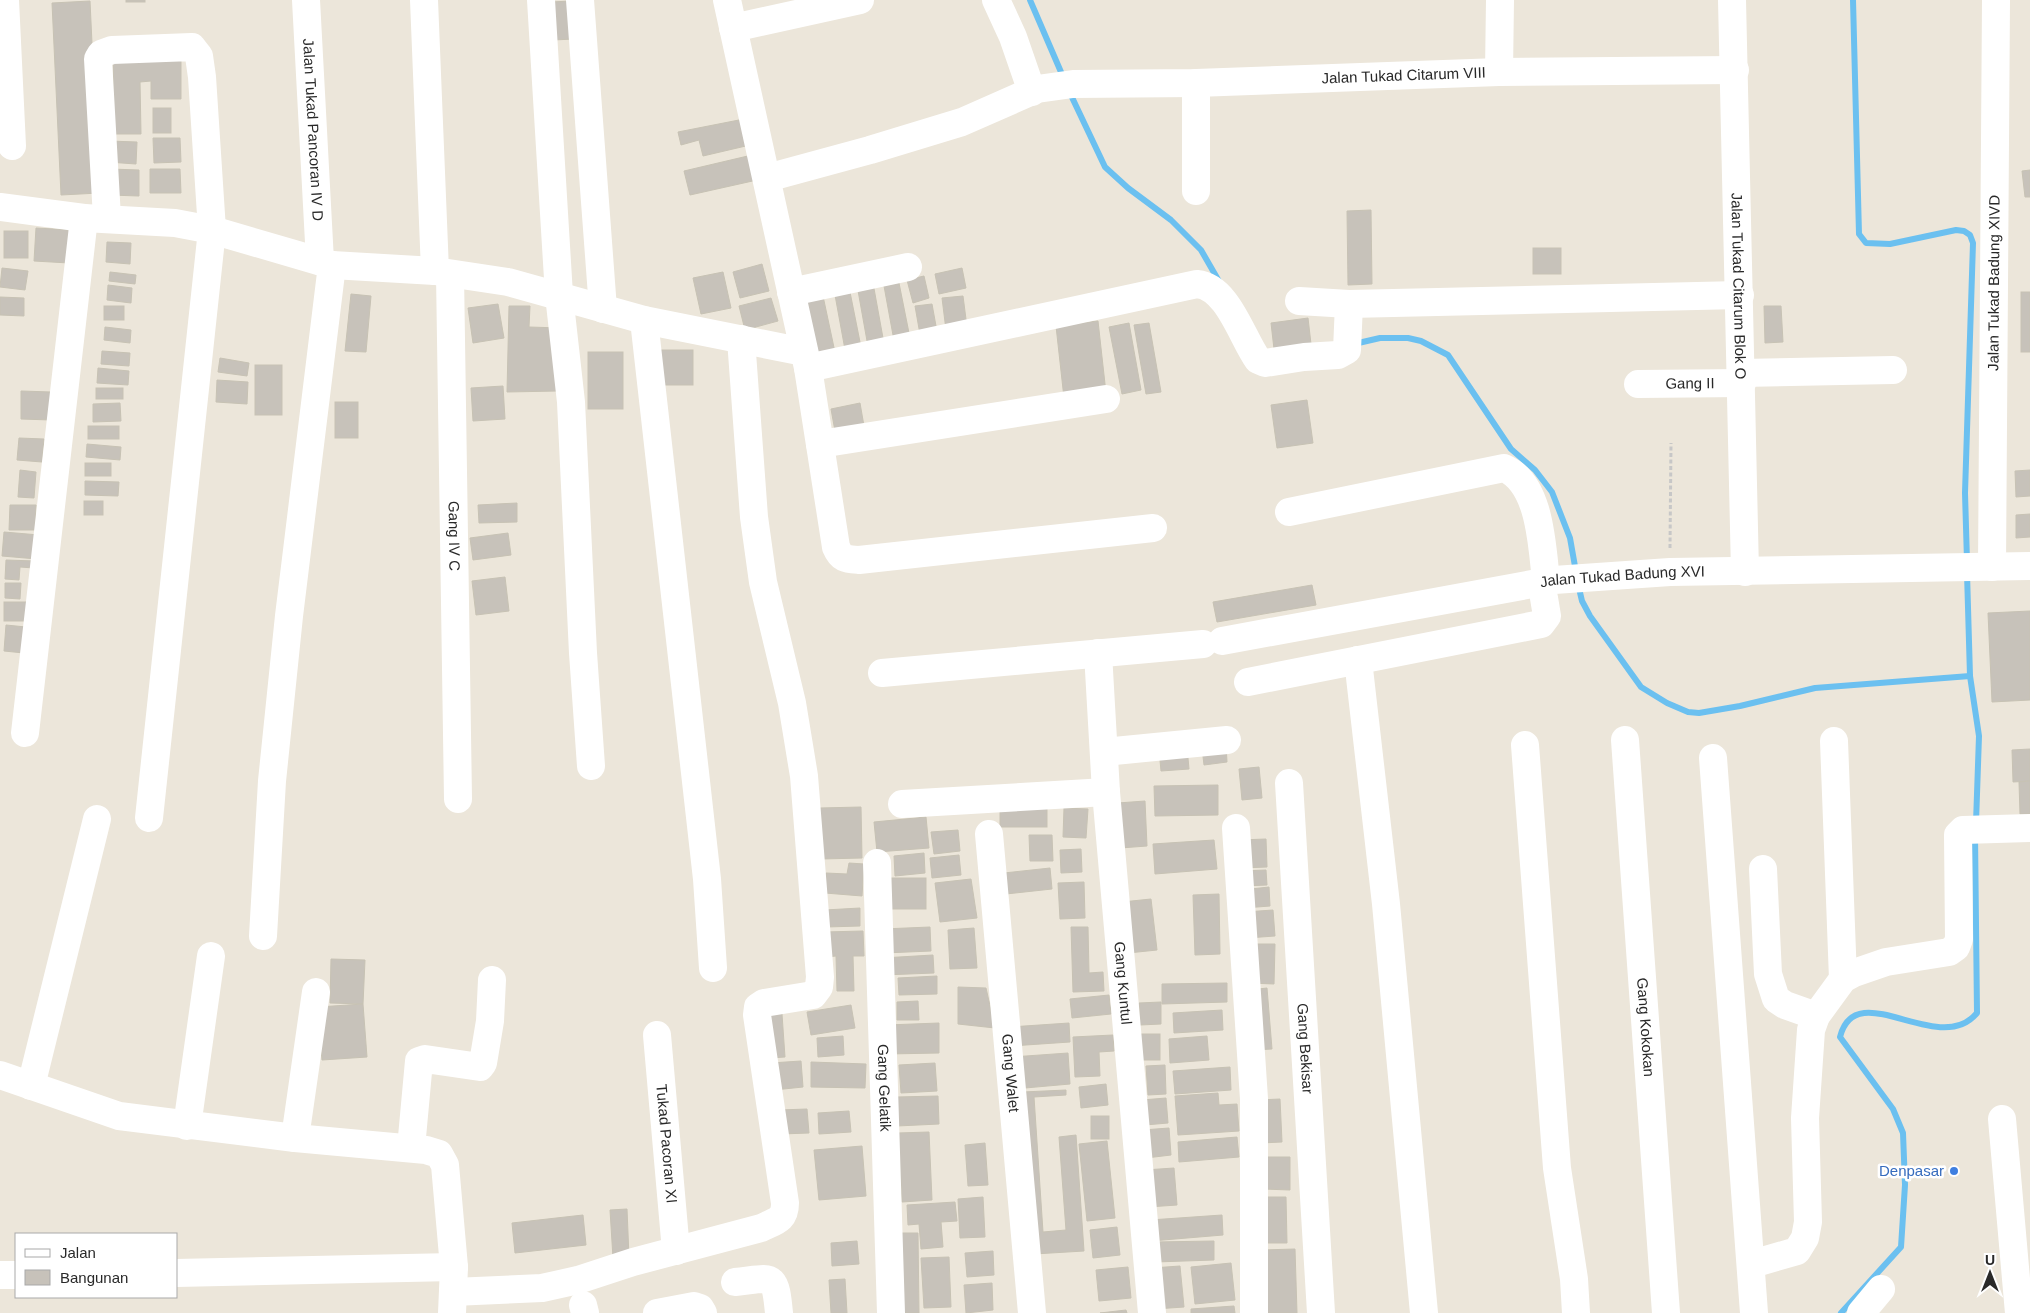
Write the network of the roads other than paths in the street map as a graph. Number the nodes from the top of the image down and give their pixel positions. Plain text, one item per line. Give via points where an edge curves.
1 (5, 0) edge
2 (306, 0) edge
3 (424, 0) edge
4 (541, 0) edge
5 (580, 0) edge
6 (727, 0) edge
7 (860, 0) edge
8 (996, 0) edge
9 (1500, 0) edge
10 (1732, 0) edge
11 (1996, 0) edge
12 (733, 28) junction
13 (1735, 70) junction
14 (1499, 72) junction
15 (1196, 83) junction
16 (1035, 91) junction
17 (12, 146) dead end
18 (767, 178) junction
19 (1196, 191) dead end
20 (0, 207) edge
21 (95, 218) junction
22 (212, 230) junction
23 (326, 263) junction
24 (908, 267) dead end
25 (442, 273) junction
26 (791, 292) junction
27 (559, 295) junction
28 (1740, 295) junction
29 (1299, 301) dead end
30 (603, 309) junction
31 (1348, 313) junction
32 (644, 320) junction
33 (741, 339) junction
34 (806, 360) junction
35 (1893, 370) dead end
36 (1741, 378) junction
37 (1638, 384) dead end
38 (1106, 399) dead end
39 (820, 444) junction
40 (1289, 512) dead end
41 (1153, 528) dead end
42 (2030, 566) edge
43 (1985, 567) junction
44 (1745, 572) junction
45 (1548, 586) junction
46 (1098, 654) junction
47 (1358, 660) junction
48 (882, 673) dead end
49 (1248, 682) dead end
50 (25, 733) dead end
51 (1227, 740) dead end
52 (1625, 740) dead end
53 (1834, 741) dead end
54 (1525, 745) dead end
55 (1104, 752) junction
56 (1713, 758) dead end
57 (591, 766) dead end
58 (1289, 784) dead end
59 (1106, 792) junction
60 (458, 799) dead end
61 (902, 804) dead end
62 (149, 818) dead end
63 (97, 819) dead end
64 (1236, 828) dead end
65 (2030, 828) edge
66 (989, 834) dead end
67 (877, 863) dead end
68 (1762, 869) dead end
69 (263, 936) dead end
70 (211, 956) dead end
71 (713, 968) dead end
72 (1842, 979) junction
73 (492, 980) dead end
74 (316, 992) dead end
75 (1816, 1016) junction
76 (657, 1035) dead end
77 (0, 1075) edge
78 (31, 1086) junction
79 (2002, 1119) dead end
80 (187, 1126) junction
81 (295, 1138) junction
82 (411, 1148) junction
83 (676, 1251) junction
84 (1752, 1264) junction
85 (178, 1273) edge
86 (0, 1275) edge
87 (15, 1275) edge
88 (735, 1282) dead end
89 (1882, 1289) dead end
90 (453, 1291) edge
91 (657, 1313) edge
92 (703, 1313) edge
93 (779, 1313) edge
94 (892, 1313) edge
95 (1032, 1313) edge
96 (1152, 1313) edge
97 (1254, 1313) edge
98 (1321, 1313) edge
99 (1424, 1313) edge
100 (1576, 1313) edge
101 (1666, 1313) edge
102 (1754, 1313) edge
103 (1861, 1313) edge
104 (2019, 1313) edge

1 - 17 street
2 - 23 street, Jalan Tukad Pancoran IV D
3 - 25 street, Gang IV C
4 - 27 street
5 - 30 street
6 - 12 street
7 - 12 street
8 - 16 street
9 - 14 street
10 - 13 street, Jalan Tukad Citarum Blok O
11 - 43 street, Jalan Tukad Badung XIVD via 1996,295
12 - 18 street
13 - 14 street, Jalan Tukad Citarum VIII
13 - 28 street, Jalan Tukad Citarum Blok O
14 - 15 street, Jalan Tukad Citarum VIII
15 - 16 street, Jalan Tukad Citarum VIII via 1073,84
15 - 19 street
16 - 18 street, Jalan Tukad Citarum VIII via 962,122
18 - 26 street
20 - 21 street
21 - 22 street via 175,223
21 - 22 street via 98,59 101,54 112,50 192,47 199,56 202,77
21 - 50 street
22 - 23 street
22 - 62 street
23 - 25 street
23 - 69 street, Jalan Tukad Pancoran IV D via 272,781
24 - 26 street
25 - 27 street via 508,282
25 - 60 street, Gang IV C
26 - 34 street
27 - 30 street
27 - 57 street via 571,402
28 - 31 street
28 - 36 street, Jalan Tukad Citarum Blok O
29 - 31 street
30 - 32 street
31 - 34 street via 1347,350 1338,355 1265,363 1258,360 1228,306 1211,288 1197,284
32 - 33 street
32 - 71 street via 707,879
33 - 34 street
33 - 83 street via 754,517 763,582 792,703 804,776 820,976 819,987 813,995 764,1003 758,1007 785,1213 780,1220 761,1228
34 - 39 street
35 - 36 street, Gang II
36 - 37 street, Gang II
36 - 44 street, Jalan Tukad Citarum Blok O
38 - 39 street
39 - 41 street via 836,547 840,556 846,559
40 - 45 street via 1504,468 1524,486 1538,518
42 - 43 street, Jalan Tukad Badung XVI
43 - 44 street, Jalan Tukad Badung XVI
44 - 45 street, Jalan Tukad Badung XVI via 1670,572 1599,577
45 - 46 street, Jalan Tukad Badung XVI via 1212,642
45 - 47 street via 1547,616 1541,624
46 - 48 street, Jalan Tukad Badung XVI
46 - 55 street, Gang Kuntul
47 - 49 street
47 - 99 street
51 - 55 street
52 - 101 street, Gang Kokokan
53 - 72 street
54 - 100 street via 1557,1168
55 - 59 street, Gang Kuntul
56 - 84 street
58 - 98 street, Gang Bekisar
59 - 61 street
59 - 96 street, Gang Kuntul
63 - 78 street
64 - 97 street via 1254,1099
65 - 72 street via 1962,830 1958,835 1959,939 1956,947 1949,952 1886,962
66 - 95 street, Gang Walet
67 - 94 street, Gang Gelatik
68 - 75 street via 1768,974 1776,999
70 - 80 street
72 - 75 street
73 - 82 street via 490,1021 480,1067 425,1059 419,1061
74 - 81 street
75 - 84 street via 1811,1030 1805,1118 1808,1222 1805,1238 1797,1251
76 - 83 street, Tukad Pacoran XI
77 - 78 street
78 - 80 street via 119,1116
79 - 104 street
80 - 81 street
81 - 82 street
82 - 90 street via 439,1154 442,1158
83 - 90 street via 542,1288
84 - 102 street
85 - 90 street
86 - 87 street
88 - 93 street via 772,1281 776,1286
89 - 103 street
91 - 92 street via 694,1306

